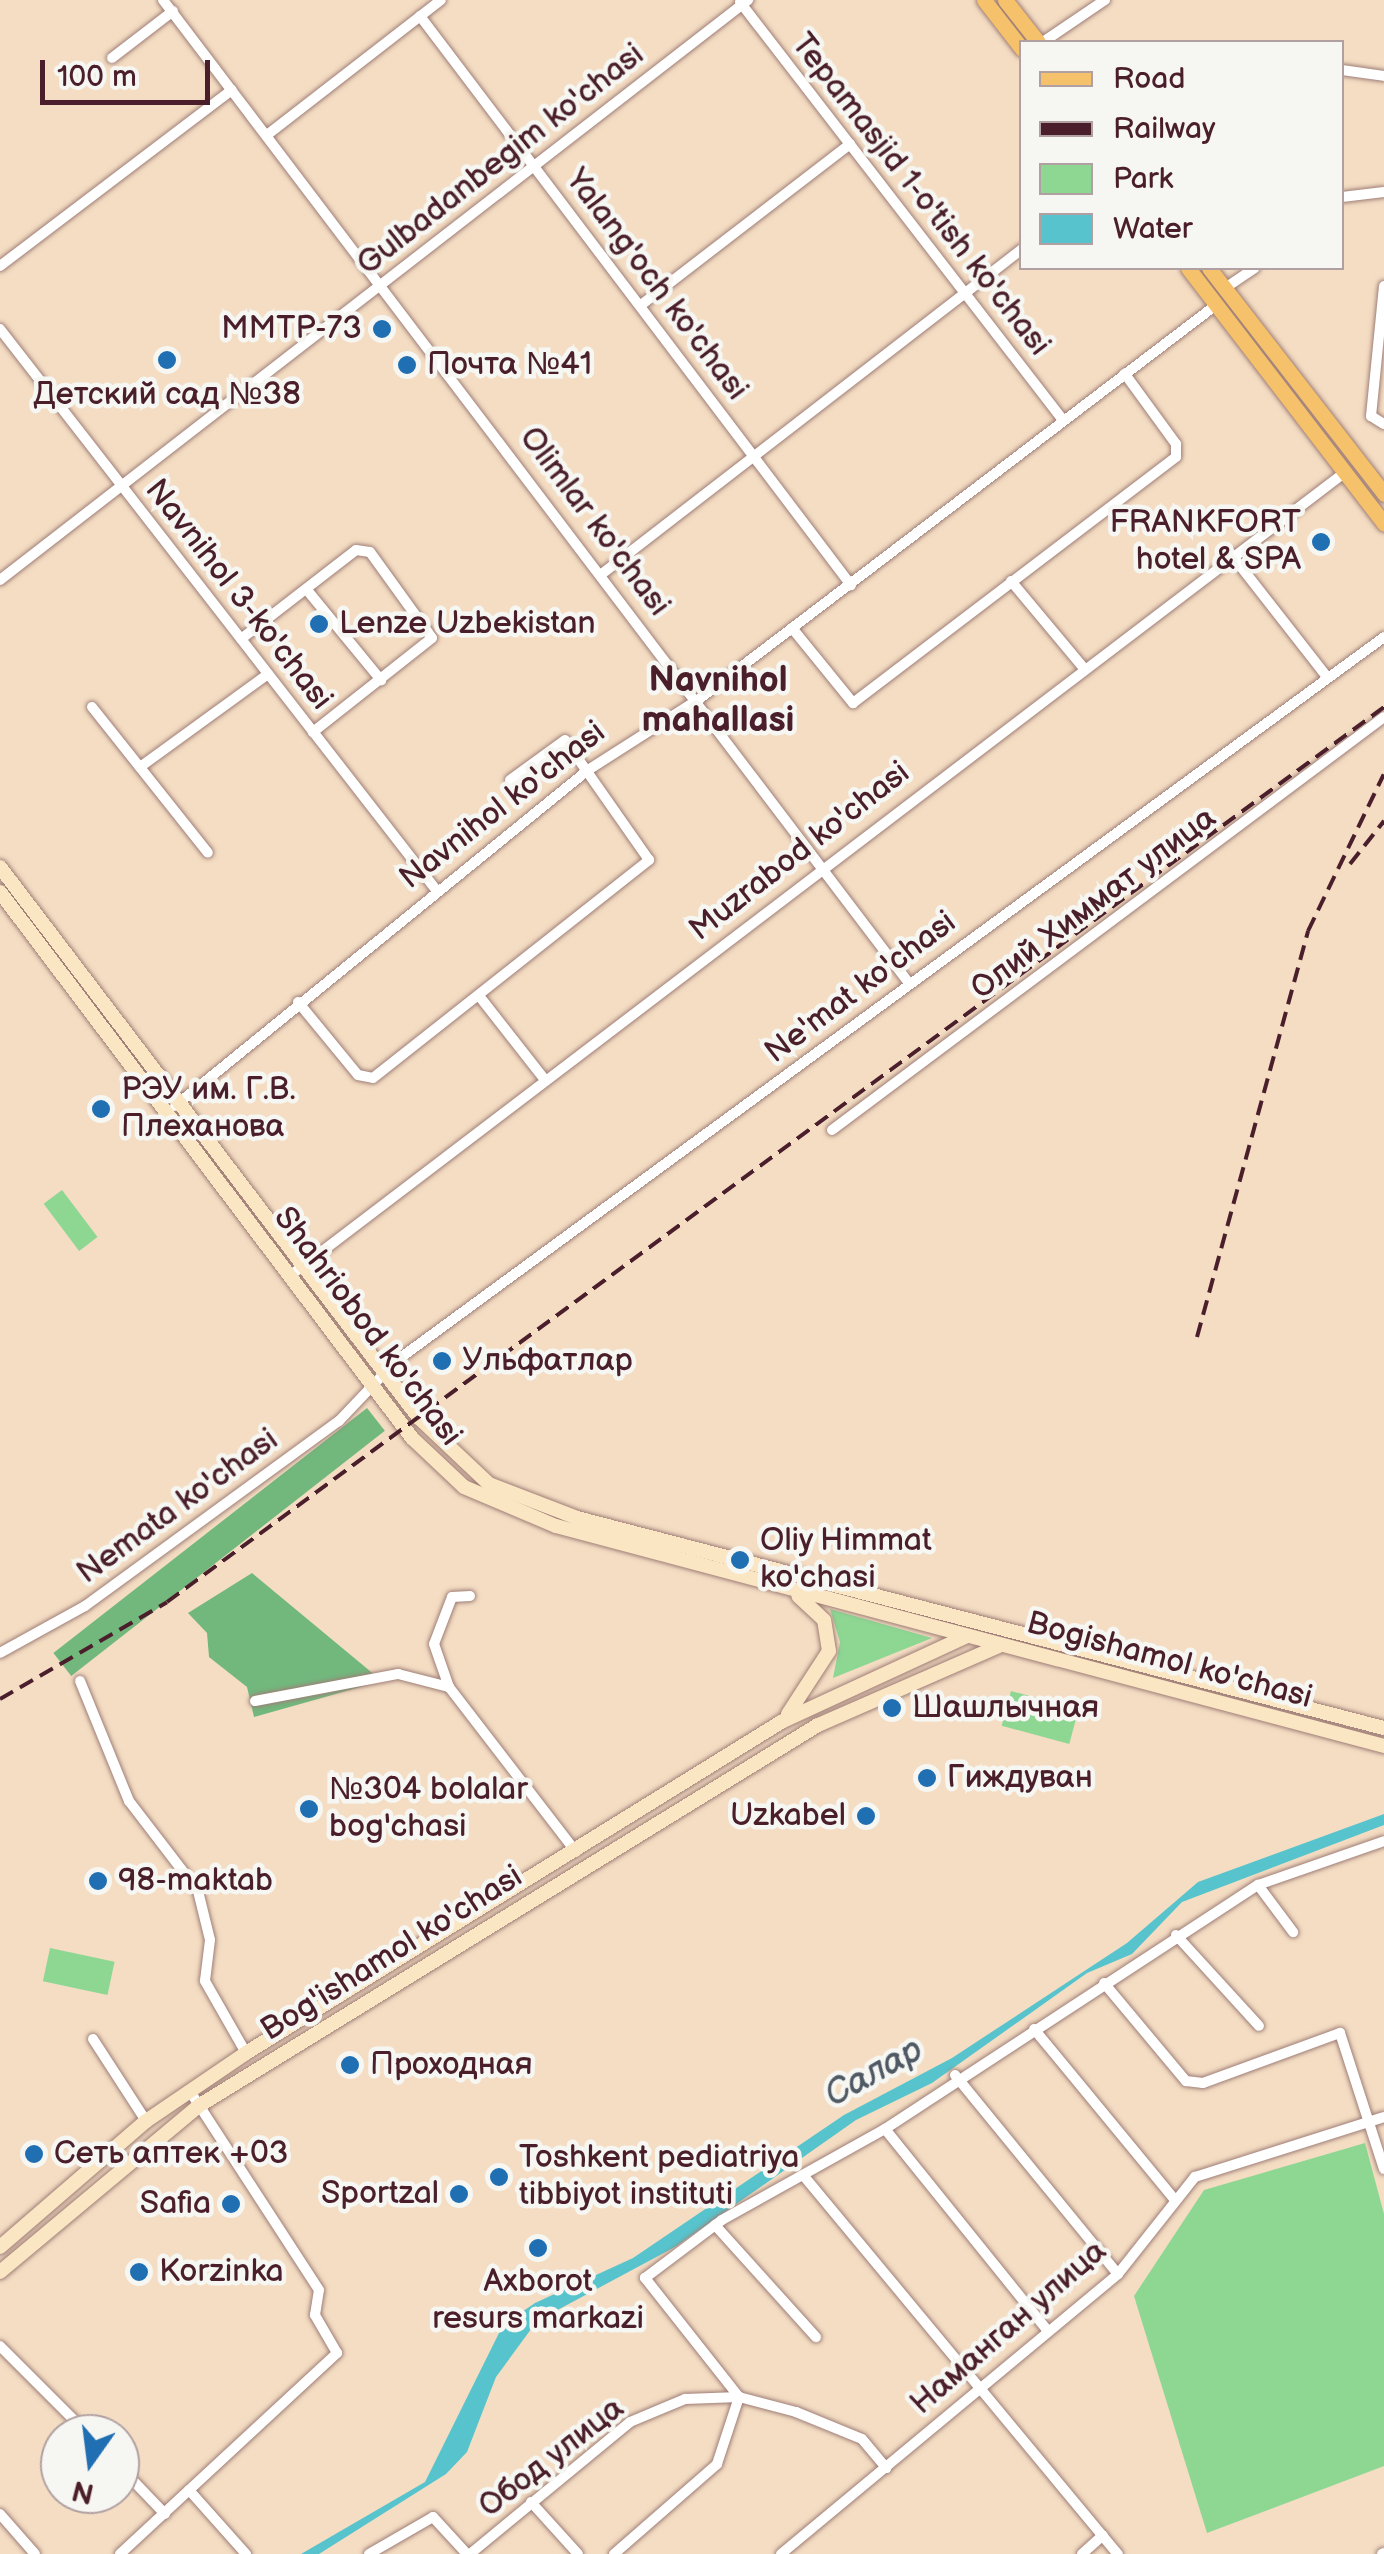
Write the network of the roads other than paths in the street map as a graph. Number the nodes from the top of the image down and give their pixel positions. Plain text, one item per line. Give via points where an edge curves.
1 (164, 0) edge
2 (441, 0) edge
3 (984, 0) edge
4 (1005, 0) edge
5 (1105, 0) edge
6 (743, 2) edge
7 (173, 11) junction
8 (420, 16) junction
9 (1039, 40) edge
10 (1044, 40) edge
11 (1019, 45) edge
12 (112, 58) dead end
13 (1344, 70) edge
14 (1384, 76) edge
15 (232, 90) junction
16 (266, 135) junction
17 (850, 144) junction
18 (535, 165) junction
19 (1384, 192) edge
20 (1344, 197) edge
21 (1019, 252) edge
22 (0, 266) edge
23 (1190, 270) edge
24 (1211, 270) edge
25 (1252, 270) edge
26 (381, 284) junction
27 (1384, 286) edge
28 (1225, 288) junction
29 (962, 294) junction
30 (1214, 302) junction
31 (641, 305) junction
32 (0, 329) edge
33 (1124, 374) junction
34 (1063, 420) junction
35 (1378, 422) edge
36 (754, 457) junction
37 (1343, 474) junction
38 (121, 485) junction
39 (1384, 494) edge
40 (1384, 523) edge
41 (1231, 554) junction
42 (603, 573) junction
43 (0, 580) edge
44 (1011, 581) junction
45 (851, 585) junction
46 (307, 590) junction
47 (792, 628) junction
48 (1384, 638) edge
49 (241, 639) junction
50 (1082, 667) junction
51 (268, 674) junction
52 (1327, 677) junction
53 (381, 680) junction
54 (699, 699) junction
55 (92, 708) dead end
56 (1384, 717) edge
57 (313, 732) junction
58 (140, 767) junction
59 (588, 770) junction
60 (510, 780) dead end
61 (208, 854) dead end
62 (823, 864) junction
63 (0, 866) edge
64 (437, 891) junction
65 (0, 892) edge
66 (908, 982) junction
67 (480, 997) junction
68 (298, 1002) junction
69 (544, 1080) junction
70 (174, 1106) junction
71 (832, 1130) dead end
72 (297, 1270) junction
73 (385, 1372) junction
74 (373, 1385) junction
75 (780, 1586) junction
76 (470, 1596) dead end
77 (916, 1614) junction
78 (994, 1627) junction
79 (967, 1636) junction
80 (1001, 1645) junction
81 (0, 1653) edge
82 (1130, 1670) junction
83 (80, 1681) dead end
84 (449, 1688) junction
85 (256, 1702) dead end
86 (782, 1722) junction
87 (1384, 1728) edge
88 (1384, 1746) edge
89 (685, 1783) junction
90 (695, 1799) junction
91 (1384, 1841) edge
92 (576, 1852) junction
93 (1258, 1886) junction
94 (480, 1910) junction
95 (491, 1926) junction
96 (1293, 1932) dead end
97 (1176, 1935) junction
98 (426, 1943) junction
99 (436, 1959) junction
100 (1104, 1982) junction
101 (1260, 2026) dead end
102 (1034, 2029) junction
103 (93, 2039) dead end
104 (246, 2053) junction
105 (954, 2075) junction
106 (190, 2091) junction
107 (200, 2106) junction
108 (1384, 2117) edge
109 (1370, 2120) junction
110 (146, 2122) junction
111 (885, 2129) junction
112 (1384, 2168) edge
113 (803, 2175) junction
114 (1174, 2200) junction
115 (715, 2225) junction
116 (0, 2247) edge
117 (0, 2272) edge
118 (1118, 2274) junction
119 (1047, 2330) junction
120 (816, 2336) dead end
121 (0, 2346) edge
122 (980, 2386) junction
123 (739, 2397) junction
124 (68, 2414) edge
125 (886, 2468) junction
126 (140, 2488) edge
127 (189, 2490) junction
128 (531, 2502) junction
129 (0, 2514) edge
130 (164, 2514) junction
131 (1103, 2535) junction
132 (35, 2554) edge
133 (120, 2554) edge
134 (246, 2554) edge
135 (369, 2554) edge
136 (469, 2554) edge
137 (578, 2554) edge
138 (614, 2554) edge
139 (781, 2554) edge
140 (1082, 2554) edge
141 (1118, 2554) edge

1 - 7 street, Olimlar ko'chasi
2 - 8 street
3 - 11 main road
4 - 9 main road
5 - 10 street
6 - 17 street, Tepamasjid 1-o'tish ko'chasi
6 - 18 street, Gulbadanbegim ko'chasi
7 - 12 street
7 - 15 street, Olimlar ko'chasi
8 - 16 street
8 - 18 street, Yalang'och ko'chasi
13 - 14 street
15 - 16 street, Olimlar ko'chasi
15 - 22 street
16 - 26 street, Olimlar ko'chasi
17 - 29 street, Tepamasjid 1-o'tish ko'chasi
17 - 31 street
18 - 26 street, Gulbadanbegim ko'chasi
18 - 31 street, Yalang'och ko'chasi
19 - 20 street
21 - 29 street
23 - 30 main road
24 - 28 main road
25 - 28 street
26 - 38 street, Gulbadanbegim ko'chasi
26 - 42 street, Olimlar ko'chasi
27 - 35 street
28 - 30 main road, Navnihol ko'chasi
28 - 39 main road
29 - 34 street, Tepamasjid 1-o'tish ko'chasi
29 - 36 street
30 - 33 street, Navnihol ko'chasi
30 - 37 main road
31 - 36 street, Yalang'och ko'chasi
32 - 38 street, Navnihol 3-ko'chasi
33 - 34 street, Navnihol ko'chasi
33 - 44 street via 1176,444 1176,457
34 - 45 street, Navnihol ko'chasi
36 - 42 street
36 - 45 street, Yalang'och ko'chasi
37 - 40 main road
37 - 41 street, Muzrabod ko'chasi
38 - 43 street, Gulbadanbegim ko'chasi
38 - 49 street, Navnihol 3-ko'chasi
41 - 50 street, Muzrabod ko'chasi
41 - 52 street
42 - 54 street, Olimlar ko'chasi
44 - 47 street via 853,703
44 - 50 street
45 - 47 street, Navnihol ko'chasi
46 - 49 street
46 - 53 street
46 - 53 street via 356,550 370,552 432,638
47 - 54 street, Navnihol ko'chasi
48 - 52 street, Ne'mat ko'chasi
49 - 51 street, Navnihol 3-ko'chasi
50 - 62 street, Muzrabod ko'chasi
51 - 57 street, Navnihol 3-ko'chasi
51 - 58 street
52 - 66 street, Ne'mat ko'chasi
53 - 57 street
54 - 59 street, Navnihol ko'chasi
54 - 62 street, Olimlar ko'chasi
55 - 58 street
56 - 71 street, Олий Химмат улица
57 - 64 street, Navnihol 3-ko'chasi
58 - 61 street
59 - 60 street via 561,739
59 - 64 street, Navnihol ko'chasi
59 - 67 street via 649,860
62 - 66 street, Olimlar ko'chasi
62 - 69 street, Muzrabod ko'chasi
63 - 70 main road, Shahriobod ko'chasi
64 - 68 street, Navnihol ko'chasi
65 - 70 main road, Shahriobod ko'chasi
66 - 73 street, Ne'mat ko'chasi
67 - 68 street via 365,1079
67 - 69 street
68 - 70 street, Navnihol ko'chasi
69 - 72 street, Muzrabod ko'chasi
70 - 72 main road, Shahriobod ko'chasi
72 - 73 main road, Shahriobod ko'chasi
72 - 74 main road, Shahriobod ko'chasi
73 - 74 street, Ne'mat ko'chasi
73 - 77 main road, Shahriobod ko'chasi via 451,1454 522,1500
74 - 75 main road, Shahriobod ko'chasi via 436,1466 494,1504
74 - 81 street, Nemata ko'chasi via 340,1420 85,1606
75 - 77 main road, Shahriobod ko'chasi
75 - 86 main road via 817,1611 830,1642 820,1676
76 - 84 street via 452,1598 434,1644
77 - 78 main road, Shahriobod ko'chasi
77 - 79 main road, Shahriobod ko'chasi
78 - 79 main road, Bog'ishamol ko'chasi
78 - 80 main road, Bogishamol ko'chasi
78 - 82 main road, Bogishamol ko'chasi
79 - 80 main road, Shahriobod ko'chasi
79 - 86 main road, Bog'ishamol ko'chasi
80 - 82 main road, Bogishamol ko'chasi
80 - 90 main road, Bog'ishamol ko'chasi via 869,1698
82 - 87 main road, Bogishamol ko'chasi
82 - 88 main road, Bogishamol ko'chasi
83 - 104 street via 129,1800 198,1891 210,1946 205,1981
84 - 85 street via 398,1674
84 - 92 street
86 - 89 main road, Bog'ishamol ko'chasi
89 - 90 main road
89 - 92 main road, Bog'ishamol ko'chasi
90 - 95 main road, Bog'ishamol ko'chasi
91 - 93 street
92 - 94 main road, Bog'ishamol ko'chasi
93 - 96 street
93 - 97 street
94 - 95 main road
94 - 98 main road, Bog'ishamol ko'chasi
95 - 99 main road, Bog'ishamol ko'chasi
97 - 100 street
97 - 101 street
98 - 99 main road
98 - 104 main road, Bog'ishamol ko'chasi
99 - 107 main road, Bog'ishamol ko'chasi
100 - 102 street
100 - 109 street via 1186,2081 1202,2083 1340,2034
102 - 105 street
102 - 114 street
103 - 110 street
104 - 106 main road, Bog'ishamol ko'chasi
105 - 111 street
105 - 118 street
106 - 107 street
106 - 110 main road, Bog'ishamol ko'chasi
107 - 117 main road, Bog'ishamol ko'chasi
107 - 127 street via 319,2290 315,2315 336,2353
108 - 109 street, Наманган улица
109 - 112 street
109 - 114 street, Наманган улица via 1204,2171
110 - 116 main road, Bog'ishamol ko'chasi
111 - 113 street
111 - 119 street
113 - 115 street
113 - 122 street
114 - 118 street, Наманган улица
115 - 120 street
115 - 123 street via 645,2278
118 - 119 street, Наманган улица
119 - 122 street, Наманган улица
121 - 124 street
122 - 125 street, Наманган улица
122 - 131 street
123 - 125 street, Обод улица via 845,2429
123 - 128 street, Обод улица via 685,2399 630,2422
123 - 138 street via 717,2464
125 - 139 street, Наманган улица
126 - 130 street
127 - 130 street
127 - 134 street
128 - 136 street, Обод улица
128 - 137 street
129 - 132 street
130 - 133 street
131 - 140 street
131 - 141 street
135 - 136 street via 434,2517

